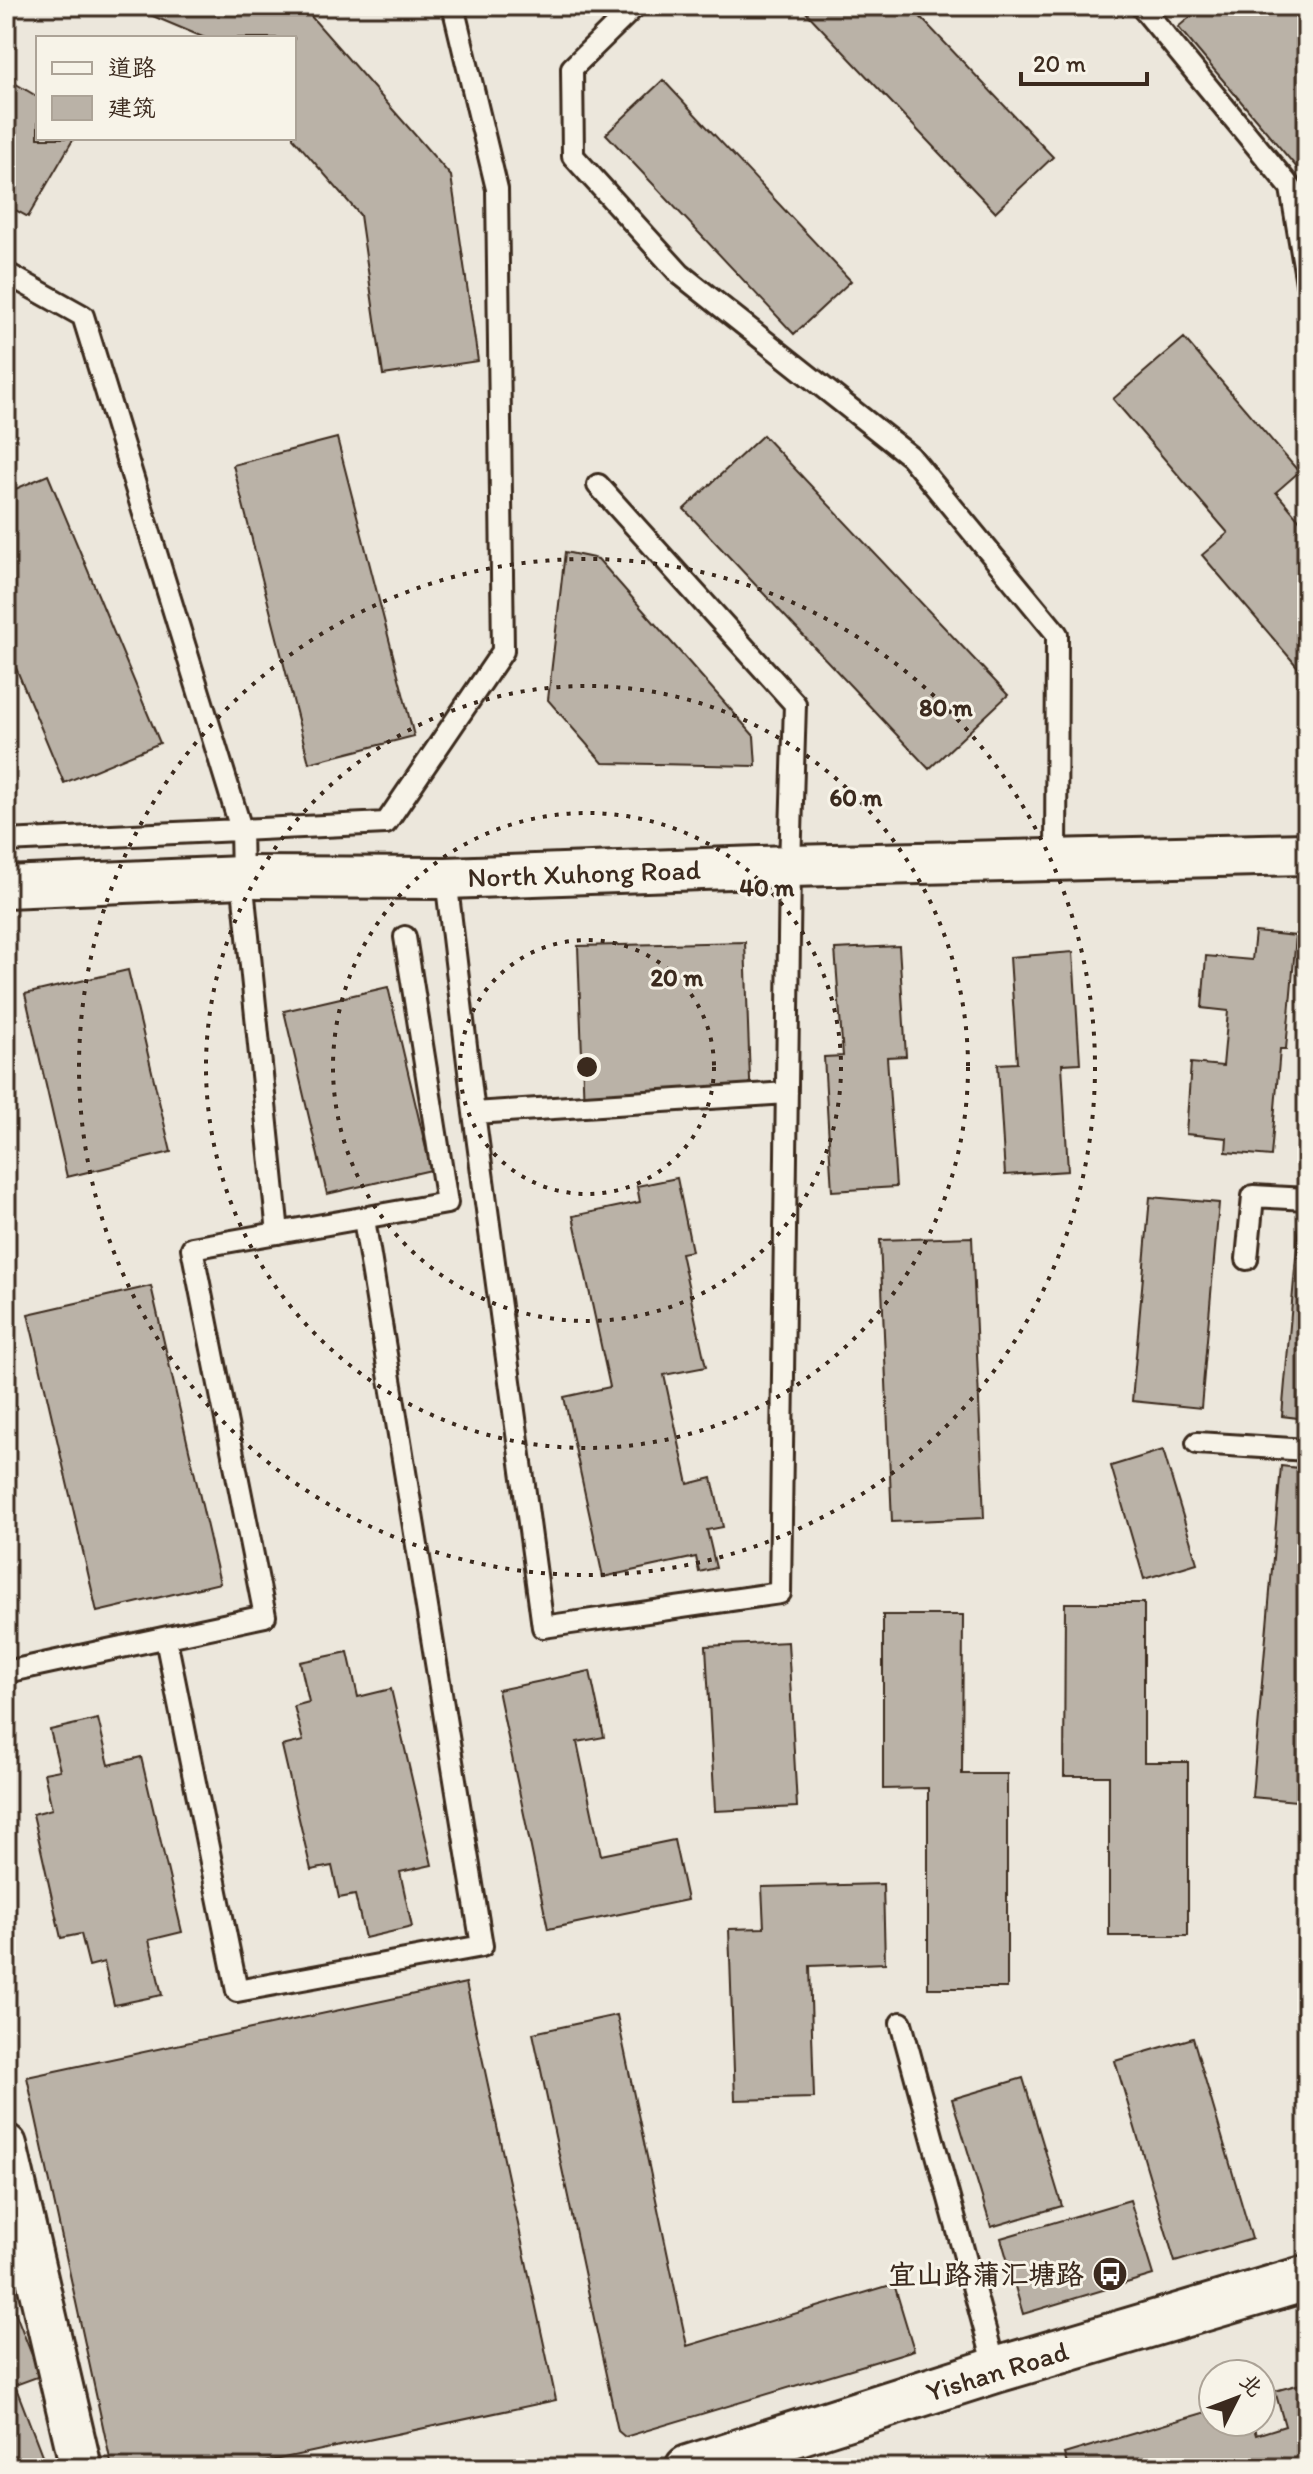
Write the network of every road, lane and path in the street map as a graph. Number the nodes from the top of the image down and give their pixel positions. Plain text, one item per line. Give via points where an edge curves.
1 (450, 6) edge
2 (635, 6) edge
3 (1141, 6) edge
4 (6, 273) edge
5 (1307, 283) edge
6 (598, 485) dead end
7 (241, 829) junction
8 (6, 841) edge
9 (1307, 854) edge
10 (1056, 860) junction
11 (790, 866) junction
12 (242, 877) junction
13 (446, 878) junction
14 (6, 887) edge
15 (405, 937) dead end
16 (787, 1093) junction
17 (474, 1113) junction
18 (1307, 1199) edge
19 (364, 1219) junction
20 (278, 1233) junction
21 (1247, 1259) dead end
22 (1197, 1443) dead end
23 (1307, 1450) edge
24 (166, 1639) junction
25 (6, 1672) edge
26 (901, 2023) dead end
27 (6, 2145) edge
28 (1307, 2278) edge
29 (996, 2370) junction
30 (81, 2468) edge
31 (688, 2468) edge

1 - 7 lane via 497,189 503,651 386,823
2 - 10 lane via 572,68 573,156 680,274 910,456 1057,634
3 - 5 lane via 1291,188
4 - 7 lane via 83,316
6 - 11 lane via 795,704
7 - 8 lane
7 - 12 lane
9 - 10 street, North Xuhong Road
10 - 11 street, North Xuhong Road
11 - 13 street, North Xuhong Road
11 - 16 lane
12 - 13 street, North Xuhong Road
12 - 14 street, North Xuhong Road
12 - 20 lane
13 - 17 lane
15 - 19 lane via 447,1203
16 - 17 lane
16 - 17 lane via 780,1593 543,1627
18 - 21 lane via 1253,1196
19 - 20 lane
19 - 24 lane via 482,1946 237,1991
20 - 24 lane via 192,1248 265,1616
22 - 23 lane
24 - 25 lane
26 - 29 lane
27 - 30 street
28 - 29 main road, Yishan Road
29 - 31 main road, Yishan Road

